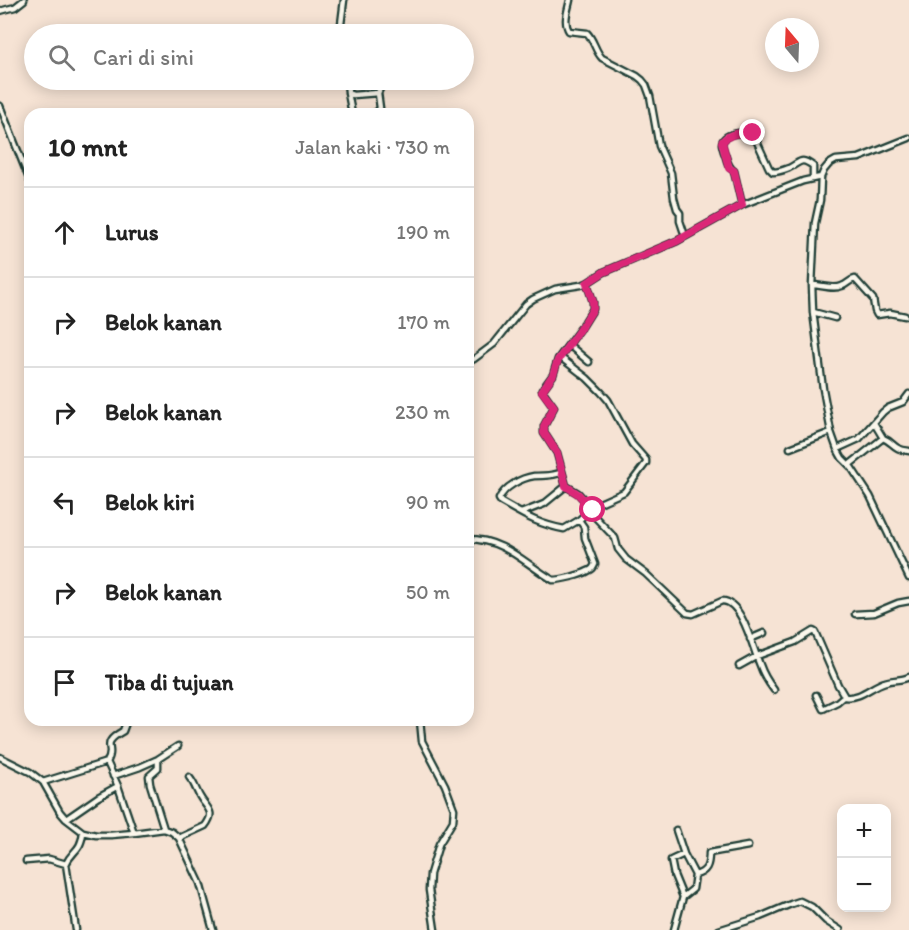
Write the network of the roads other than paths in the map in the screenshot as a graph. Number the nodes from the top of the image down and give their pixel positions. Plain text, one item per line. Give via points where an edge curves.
1 (24, 0) edge
2 (344, 0) edge
3 (570, 0) edge
4 (0, 11) edge
5 (341, 24) edge
6 (348, 90) edge
7 (379, 90) edge
8 (348, 93) junction
9 (378, 93) junction
10 (0, 106) edge
11 (351, 108) edge
12 (380, 108) edge
13 (909, 138) edge
14 (24, 166) edge
15 (821, 177) junction
16 (813, 178) junction
17 (742, 205) junction
18 (685, 236) junction
19 (587, 283) junction
20 (812, 285) junction
21 (813, 312) junction
22 (905, 316) dead end
23 (835, 318) dead end
24 (569, 345) junction
25 (560, 357) junction
26 (474, 359) edge
27 (589, 362) dead end
28 (909, 394) edge
29 (874, 423) junction
30 (831, 432) junction
31 (883, 438) junction
32 (790, 448) dead end
33 (837, 449) junction
34 (909, 451) edge
35 (849, 465) junction
36 (562, 472) junction
37 (566, 486) junction
38 (591, 507) junction
39 (521, 513) junction
40 (579, 520) junction
41 (474, 539) edge
42 (909, 578) edge
43 (909, 601) edge
44 (855, 614) dead end
45 (764, 633) dead end
46 (750, 639) junction
47 (757, 656) junction
48 (739, 666) dead end
49 (909, 677) edge
50 (774, 690) dead end
51 (816, 695) dead end
52 (844, 696) junction
53 (125, 726) edge
54 (421, 726) edge
55 (178, 746) dead end
56 (0, 757) edge
57 (158, 759) junction
58 (107, 762) junction
59 (113, 776) junction
60 (189, 777) dead end
61 (43, 782) junction
62 (118, 786) junction
63 (66, 819) junction
64 (164, 829) junction
65 (676, 830) dead end
66 (84, 832) junction
67 (134, 833) junction
68 (179, 838) junction
69 (747, 846) dead end
70 (684, 854) junction
71 (26, 861) dead end
72 (66, 864) junction
73 (695, 875) junction
74 (683, 897) junction
75 (76, 930) edge
76 (213, 930) edge
77 (435, 930) edge
78 (674, 930) edge
79 (719, 930) edge
80 (840, 930) edge

1 - 4 street
2 - 5 street
3 - 18 street via 566,21 569,31 587,33 602,58 637,76 646,86
6 - 8 street
7 - 9 street
8 - 9 street
8 - 11 street
9 - 12 street
10 - 14 street
13 - 15 street via 859,158 836,160
15 - 16 street
15 - 20 street via 814,223
16 - 17 street
16 - 17 street via 813,166 801,160 773,172 753,133 729,136 722,145 729,168 734,171
17 - 18 street
18 - 19 street
19 - 24 street via 593,309
19 - 26 street via 555,289 529,302 494,344
20 - 21 street
20 - 22 street via 839,287 855,279 873,299 877,315
21 - 23 street
21 - 30 street
24 - 25 street
24 - 27 street
25 - 36 street via 542,391 554,407 544,433 557,453
25 - 38 street via 608,400 633,446 646,461 624,492
28 - 29 street
29 - 31 street
29 - 33 street via 859,439
30 - 32 street
30 - 33 street
31 - 34 street via 898,450
31 - 35 street
33 - 35 street
35 - 42 street via 870,496
36 - 37 street
36 - 39 street via 527,478 505,490 500,500
37 - 38 street
37 - 39 street via 544,504
38 - 40 street
38 - 46 street via 624,557 687,613 727,601 740,613
39 - 40 street via 562,529
40 - 41 street via 586,531 594,566 560,580 553,580 506,547
43 - 44 street via 874,613
45 - 46 street
46 - 47 street
47 - 48 street
47 - 50 street
47 - 52 street via 813,631
49 - 52 street via 886,682 860,696
51 - 52 street via 823,709
53 - 58 street via 109,742 111,754
54 - 77 street via 422,741 454,809 453,821 430,874
55 - 57 street
56 - 61 street
57 - 59 street
57 - 64 street via 158,768 150,775 150,781
58 - 59 street
58 - 61 street
59 - 62 street
60 - 68 street via 210,815 205,826
61 - 63 street
62 - 63 street
62 - 67 street
63 - 66 street
64 - 67 street
64 - 68 street
65 - 70 street
66 - 67 street
66 - 72 street via 82,843
68 - 76 street via 200,883
69 - 73 street via 709,853 707,868
70 - 73 street
70 - 74 street via 671,860
71 - 72 street via 49,859
72 - 75 street
73 - 74 street via 693,889
74 - 78 street
79 - 80 street via 800,901

